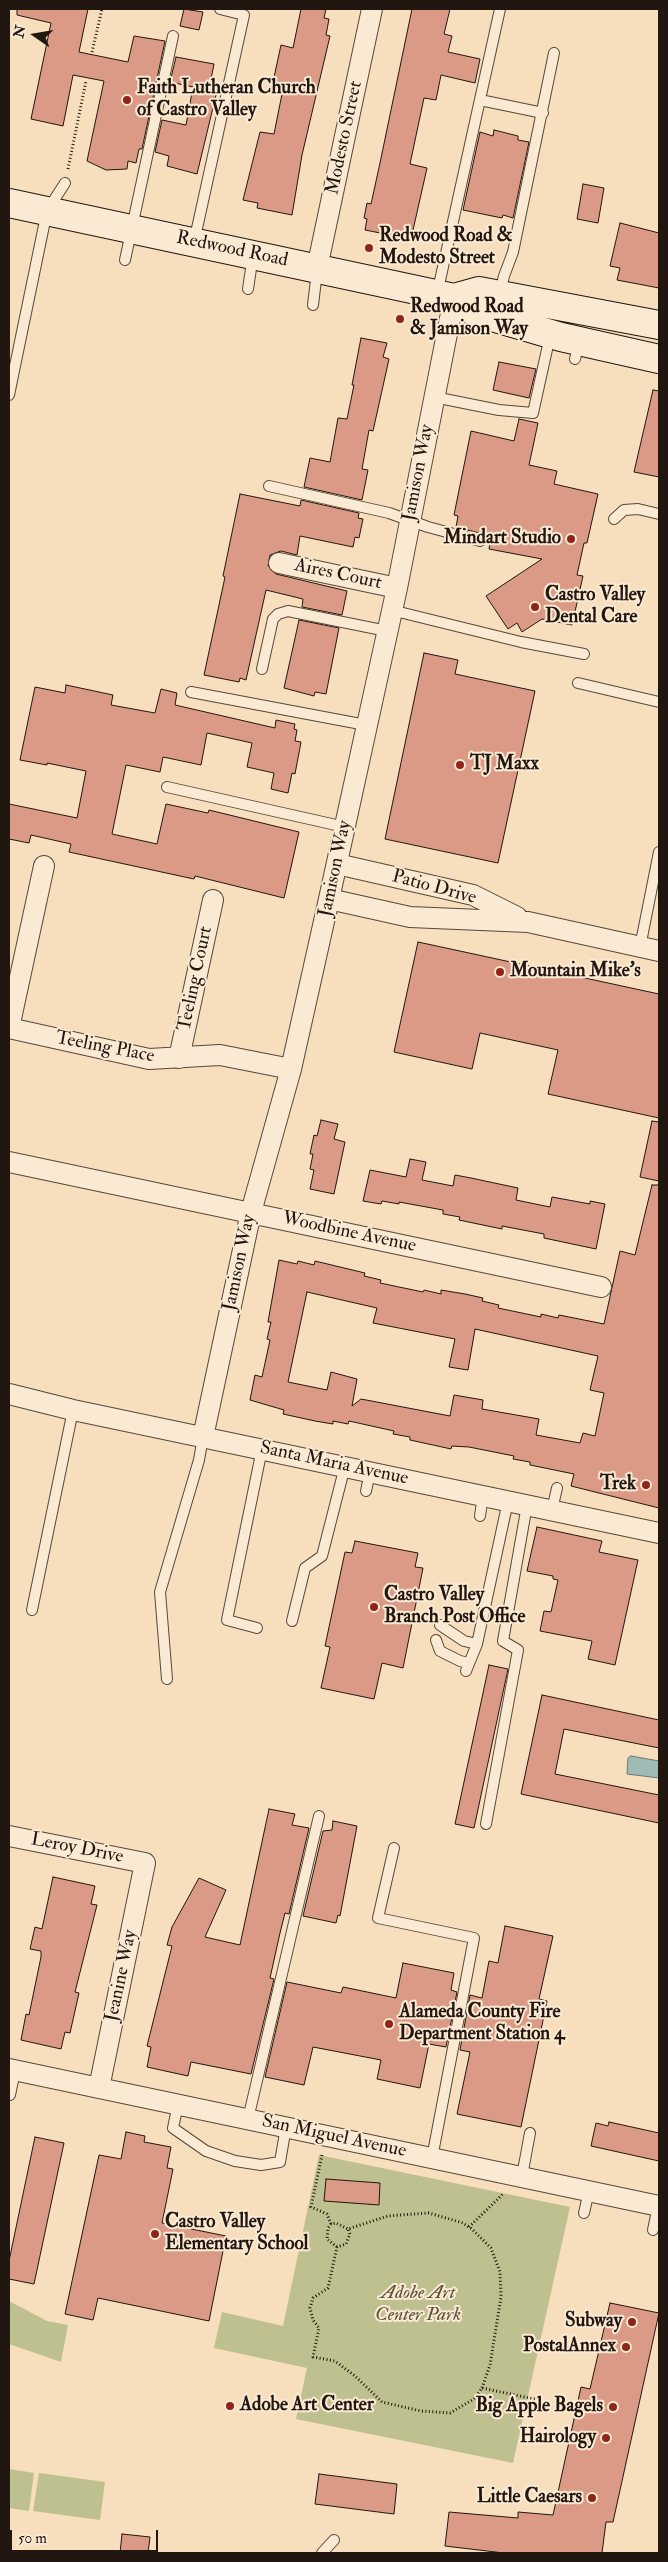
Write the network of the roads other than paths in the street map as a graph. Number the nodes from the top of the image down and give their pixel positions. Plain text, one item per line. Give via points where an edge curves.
1 (220, 9) edge
2 (372, 9) edge
3 (500, 9) edge
4 (173, 36) dead end
5 (554, 54) dead end
6 (480, 100) junction
7 (543, 113) junction
8 (65, 183) road end
9 (9, 203) edge
10 (47, 211) junction
11 (130, 228) junction
12 (193, 243) junction
13 (253, 254) junction
14 (125, 260) dead end
15 (317, 268) junction
16 (248, 289) dead end
17 (499, 295) junction
18 (446, 296) junction
19 (313, 305) dead end
20 (659, 325) edge
21 (550, 334) junction
22 (659, 359) edge
23 (9, 395) edge
24 (434, 397) junction
25 (269, 486) dead end
26 (659, 514) edge
27 (614, 519) dead end
28 (409, 521) junction
29 (480, 541) dead end
30 (279, 563) dead end
31 (397, 588) junction
32 (392, 610) junction
33 (387, 631) junction
34 (584, 654) dead end
35 (262, 669) dead end
36 (578, 683) dead end
37 (191, 692) dead end
38 (659, 702) edge
39 (366, 725) junction
40 (167, 788) dead end
41 (345, 826) junction
42 (659, 852) edge
43 (337, 864) junction
44 (44, 866) dead end
45 (329, 899) junction
46 (213, 900) dead end
47 (528, 922) junction
48 (650, 949) edge
49 (9, 1028) edge
50 (179, 1058) junction
51 (291, 1069) junction
52 (9, 1162) edge
53 (251, 1212) junction
54 (601, 1287) dead end
55 (9, 1394) edge
56 (73, 1410) junction
57 (203, 1437) junction
58 (262, 1449) junction
59 (345, 1466) junction
60 (557, 1488) dead end
61 (483, 1495) junction
62 (517, 1503) junction
63 (552, 1510) junction
64 (480, 1516) dead end
65 (659, 1533) edge
66 (32, 1610) dead end
67 (292, 1621) dead end
68 (440, 1625) dead end
69 (257, 1628) dead end
70 (436, 1640) dead end
71 (477, 1644) junction
72 (167, 1679) dead end
73 (319, 1816) dead end
74 (486, 1824) dead end
75 (9, 1836) edge
76 (394, 1848) dead end
77 (145, 1863) joint
78 (12, 2070) edge
79 (99, 2088) junction
80 (10, 2094) dead end
81 (178, 2104) junction
82 (248, 2119) junction
83 (286, 2127) junction
84 (530, 2133) dead end
85 (432, 2158) junction
86 (515, 2175) junction
87 (589, 2191) junction
88 (659, 2206) edge
89 (584, 2213) dead end
90 (653, 2230) dead end
91 (334, 2540) dead end
92 (322, 2553) edge

1 - 12 lane via 244,15
2 - 15 street, Modesto Street
3 - 6 lane
4 - 11 lane
5 - 7 lane
6 - 7 lane
6 - 18 lane
7 - 17 lane via 513,252
8 - 10 lane
9 - 10 main road, Redwood Road
10 - 11 main road, Redwood Road
10 - 23 lane
11 - 12 main road, Redwood Road
11 - 14 lane
12 - 13 main road, Redwood Road
13 - 15 main road, Redwood Road
13 - 16 lane
15 - 18 main road, Redwood Road
15 - 19 lane
17 - 18 main road, Redwood Road via 480,291
17 - 20 main road, Redwood Road
18 - 21 main road, Redwood Road via 475,312
18 - 24 street, Jamison Way
21 - 22 main road, Redwood Road via 577,350
21 - 24 lane via 533,412 499,410
24 - 28 street, Jamison Way
25 - 28 lane via 389,513
26 - 27 lane via 638,509 624,510
28 - 29 lane
28 - 31 street, Jamison Way
30 - 31 street, Aires Court
31 - 32 street, Jamison Way
32 - 33 street, Jamison Way
32 - 34 lane
33 - 35 lane via 288,611 278,614 273,619
33 - 39 street, Jamison Way
36 - 38 lane
37 - 39 lane
39 - 41 street, Jamison Way
40 - 41 lane
41 - 43 street, Jamison Way
42 - 48 lane
43 - 45 street, Jamison Way
43 - 47 street, Patio Drive via 473,895
44 - 49 street
45 - 47 street, Patio Drive via 410,917
45 - 51 street, Jamison Way
46 - 50 street, Teeling Court
47 - 48 street, Patio Drive
49 - 50 street, Teeling Place via 149,1059
50 - 51 street, Teeling Place via 220,1055
51 - 53 street, Jamison Way
52 - 53 street, Woodbine Avenue
53 - 54 street, Woodbine Avenue
53 - 57 street, Jamison Way
55 - 56 street, Santa Maria Avenue
56 - 57 street, Santa Maria Avenue
56 - 66 lane
57 - 58 street, Santa Maria Avenue
57 - 72 lane via 160,1592
58 - 59 street, Santa Maria Avenue
58 - 69 lane via 227,1620
59 - 61 street, Santa Maria Avenue via 368,1481
59 - 67 lane via 322,1556 306,1568
60 - 63 lane
61 - 62 street, Santa Maria Avenue
61 - 64 lane
62 - 63 street, Santa Maria Avenue
62 - 71 lane
62 - 74 lane via 503,1641 518,1650
63 - 65 street, Santa Maria Avenue
68 - 71 lane via 464,1641
70 - 71 lane via 440,1651 468,1667
73 - 82 lane
75 - 77 street, Leroy Drive
76 - 85 lane via 378,1918 474,1938
77 - 79 street, Jeanine Way
78 - 79 street, San Miguel Avenue
78 - 80 lane
79 - 81 street, San Miguel Avenue
81 - 82 street, San Miguel Avenue
81 - 83 lane via 173,2128 206,2151 248,2164 261,2166 280,2162
82 - 83 street, San Miguel Avenue
83 - 85 street, San Miguel Avenue
84 - 86 lane
85 - 86 street, San Miguel Avenue
86 - 87 street, San Miguel Avenue
87 - 88 street, San Miguel Avenue
87 - 89 lane
88 - 90 lane
91 - 92 lane

